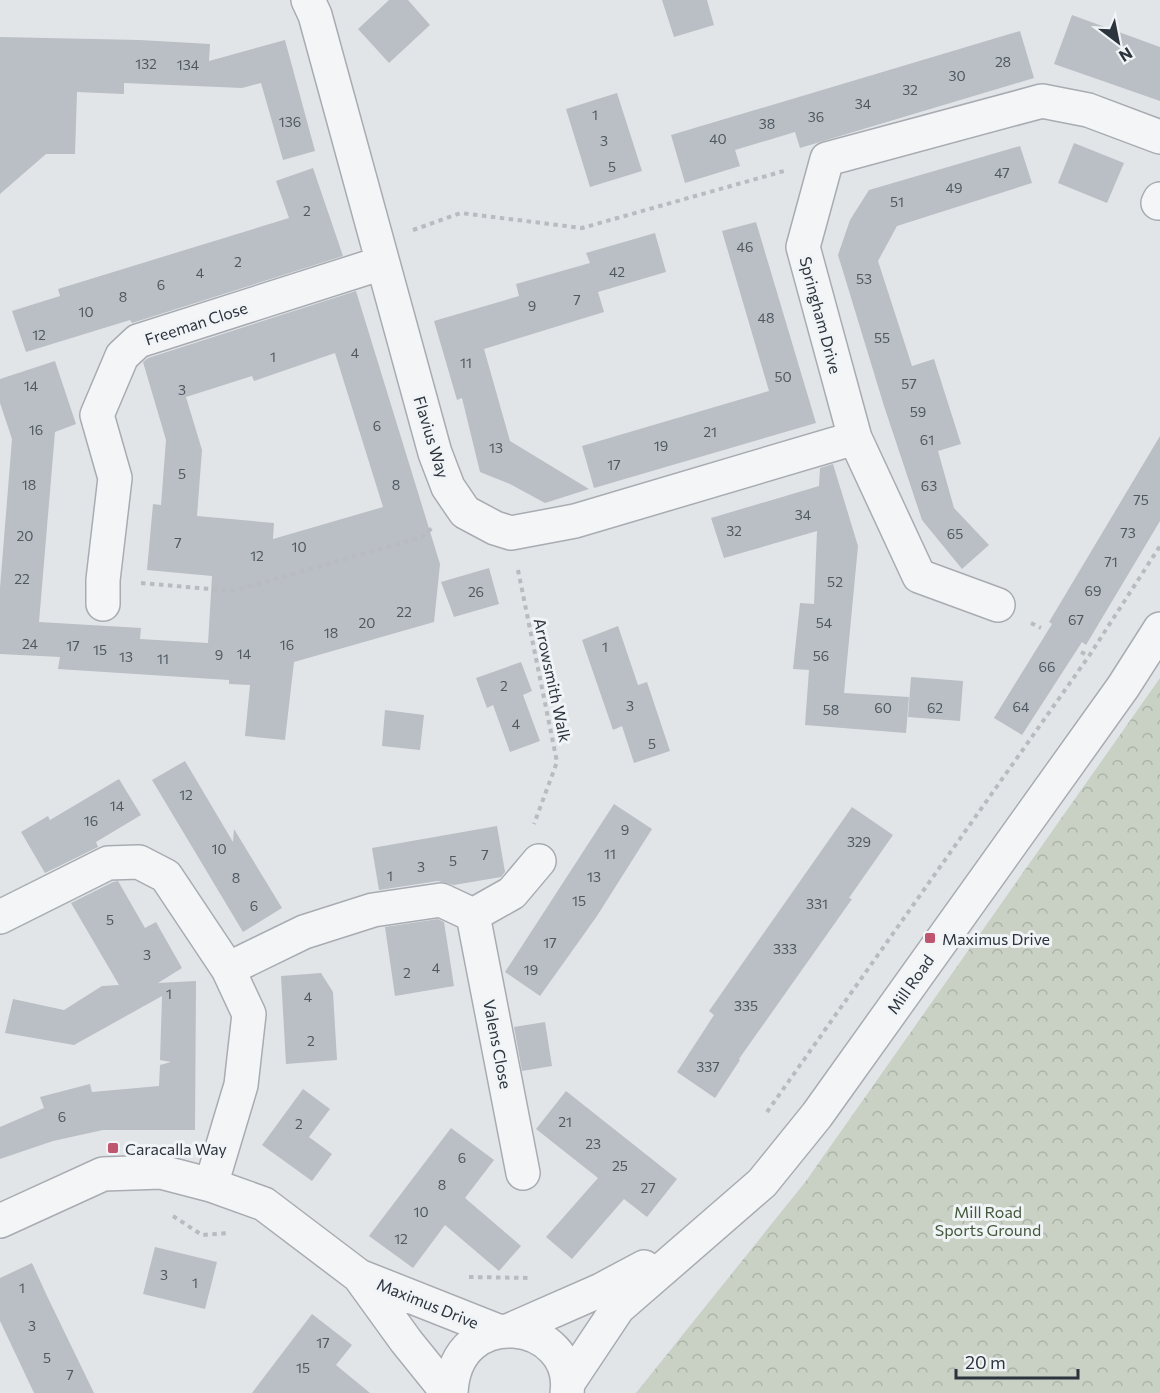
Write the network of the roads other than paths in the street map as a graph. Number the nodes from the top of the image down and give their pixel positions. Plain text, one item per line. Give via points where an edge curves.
1 (308, 0) edge
2 (1160, 136) edge
3 (380, 253) junction
4 (855, 438) junction
5 (103, 592) road end
6 (998, 605) dead end
7 (1160, 628) edge
8 (539, 861) road end
9 (473, 915) junction
10 (0, 917) edge
11 (228, 969) junction
12 (523, 1173) dead end
13 (211, 1185) junction
14 (0, 1221) edge
15 (702, 1235) junction
16 (358, 1276) junction
17 (504, 1331) junction
18 (568, 1388) edge
19 (449, 1393) edge

1 - 3 street, Flavius Way
2 - 4 street, Springham Drive via 1088,110 1042,101 826,159 802,247
3 - 4 street, Flavius Way via 448,487 465,512 495,528 511,533 575,521
3 - 5 street, Freeman Close via 138,341 122,356 97,415 115,478
4 - 6 street, Springham Drive via 919,576
7 - 15 street, Mill Road via 1123,687 817,1115 762,1183
8 - 9 street via 512,893
9 - 11 street via 441,900 373,910 304,933
9 - 12 street, Valens Close
10 - 11 street via 108,862 139,862 166,876
11 - 13 street via 249,1014 241,1085
13 - 14 street, Maximus Drive via 161,1172 104,1174
13 - 16 street, Maximus Drive via 264,1204
15 - 17 street, Mill Road via 601,1290
15 - 18 street, Mill Road via 618,1308
16 - 17 street, Maximus Drive
16 - 19 street, Maximus Drive
17 - 18 street, Maximus Drive via 530,1333 548,1344 565,1369
17 - 19 street, Mill Road via 474,1342 460,1357

